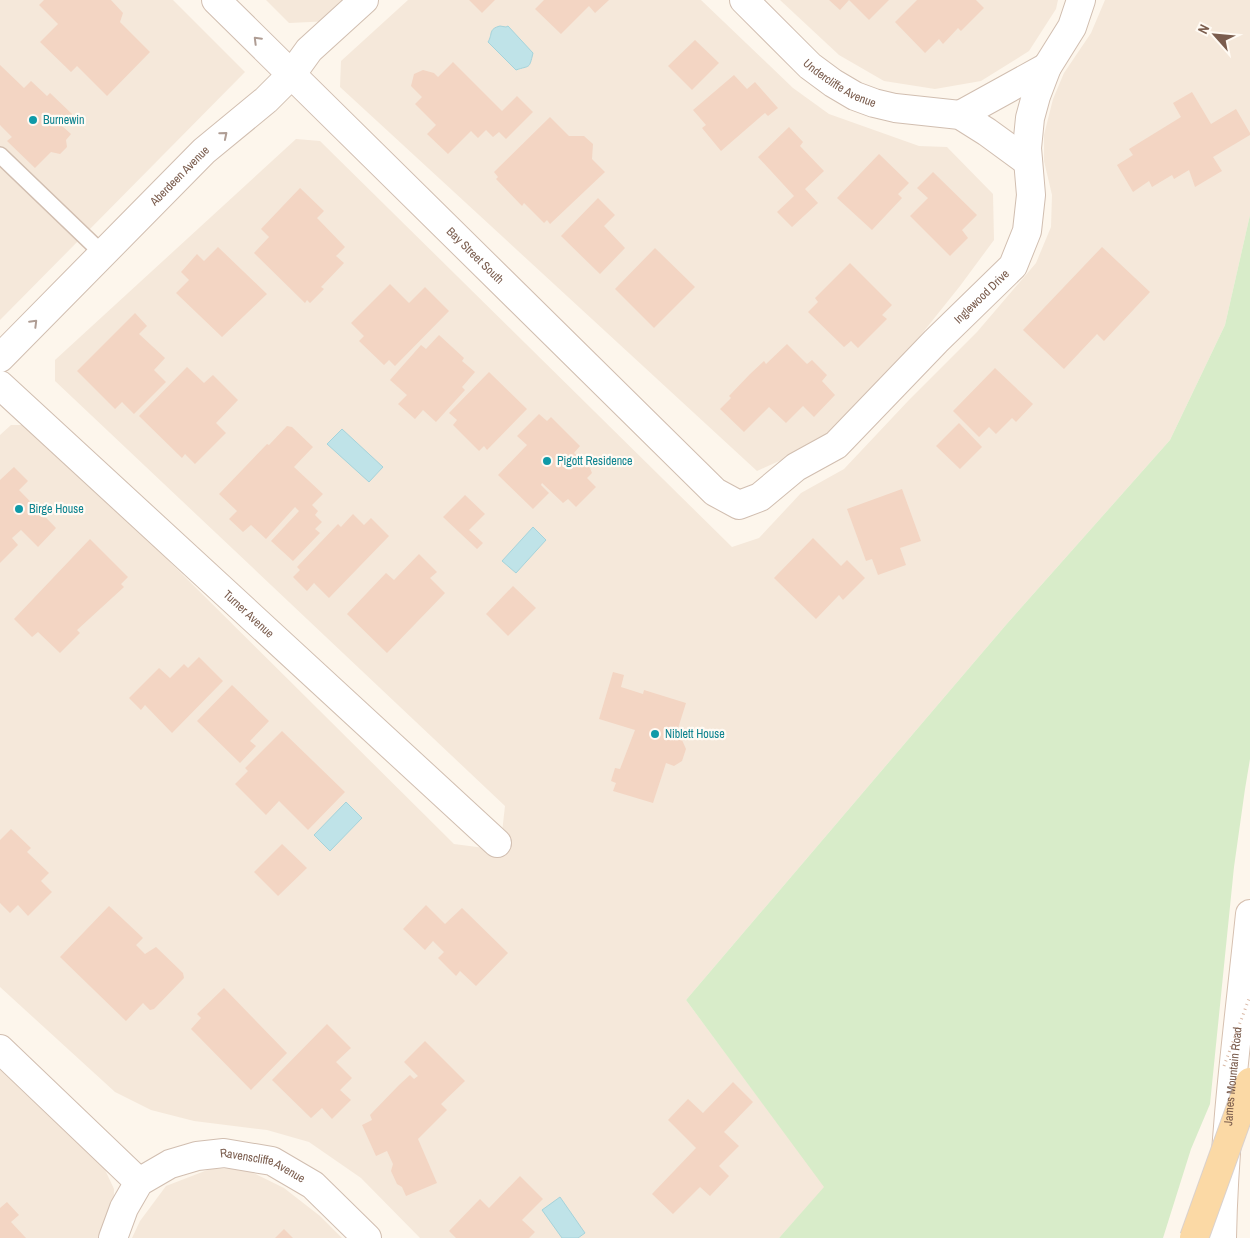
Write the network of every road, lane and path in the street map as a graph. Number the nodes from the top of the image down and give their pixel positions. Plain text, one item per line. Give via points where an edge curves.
1 (216, 0) edge
2 (364, 0) edge
3 (744, 0) edge
4 (1081, 0) edge
5 (1047, 67) junction
6 (291, 75) junction
7 (960, 115) junction
8 (0, 155) edge
9 (1028, 162) junction
10 (103, 254) junction
11 (0, 358) edge
12 (0, 385) edge
13 (739, 504) joint
14 (497, 843) dead end
15 (1250, 914) edge
16 (0, 1049) edge
17 (1250, 1082) edge
18 (139, 1182) junction
19 (113, 1238) edge
20 (367, 1238) edge
21 (1194, 1238) edge
22 (1222, 1238) edge

6 -> 1 street, Bay Street South
2 - 6 street, Aberdeen Avenue via 308,50
3 - 7 street, Undercliffe Avenue via 810,66 855,96 895,108
4 - 5 street, Inglewood Drive via 1072,27
5 - 7 street
5 - 9 street, Inglewood Drive via 1030,118
10 -> 6 street, Aberdeen Avenue via 204,152
6 - 13 street, Bay Street South via 715,492
7 - 9 street, Undercliffe Avenue
8 - 10 lane
9 - 13 street, Inglewood Drive via 1031,196 1027,231 1013,266 836,445 796,467 760,497
11 -> 10 street, Aberdeen Avenue
12 - 14 street, Turner Avenue
15 - 22 street, James Mountain Road via 1230,1096
16 - 18 street
17 - 21 main road, bridge
18 - 19 street, Ravenscliffe Avenue via 124,1208
18 - 20 street, Ravenscliffe Avenue via 170,1164 197,1156 224,1154 272,1161 313,1185

